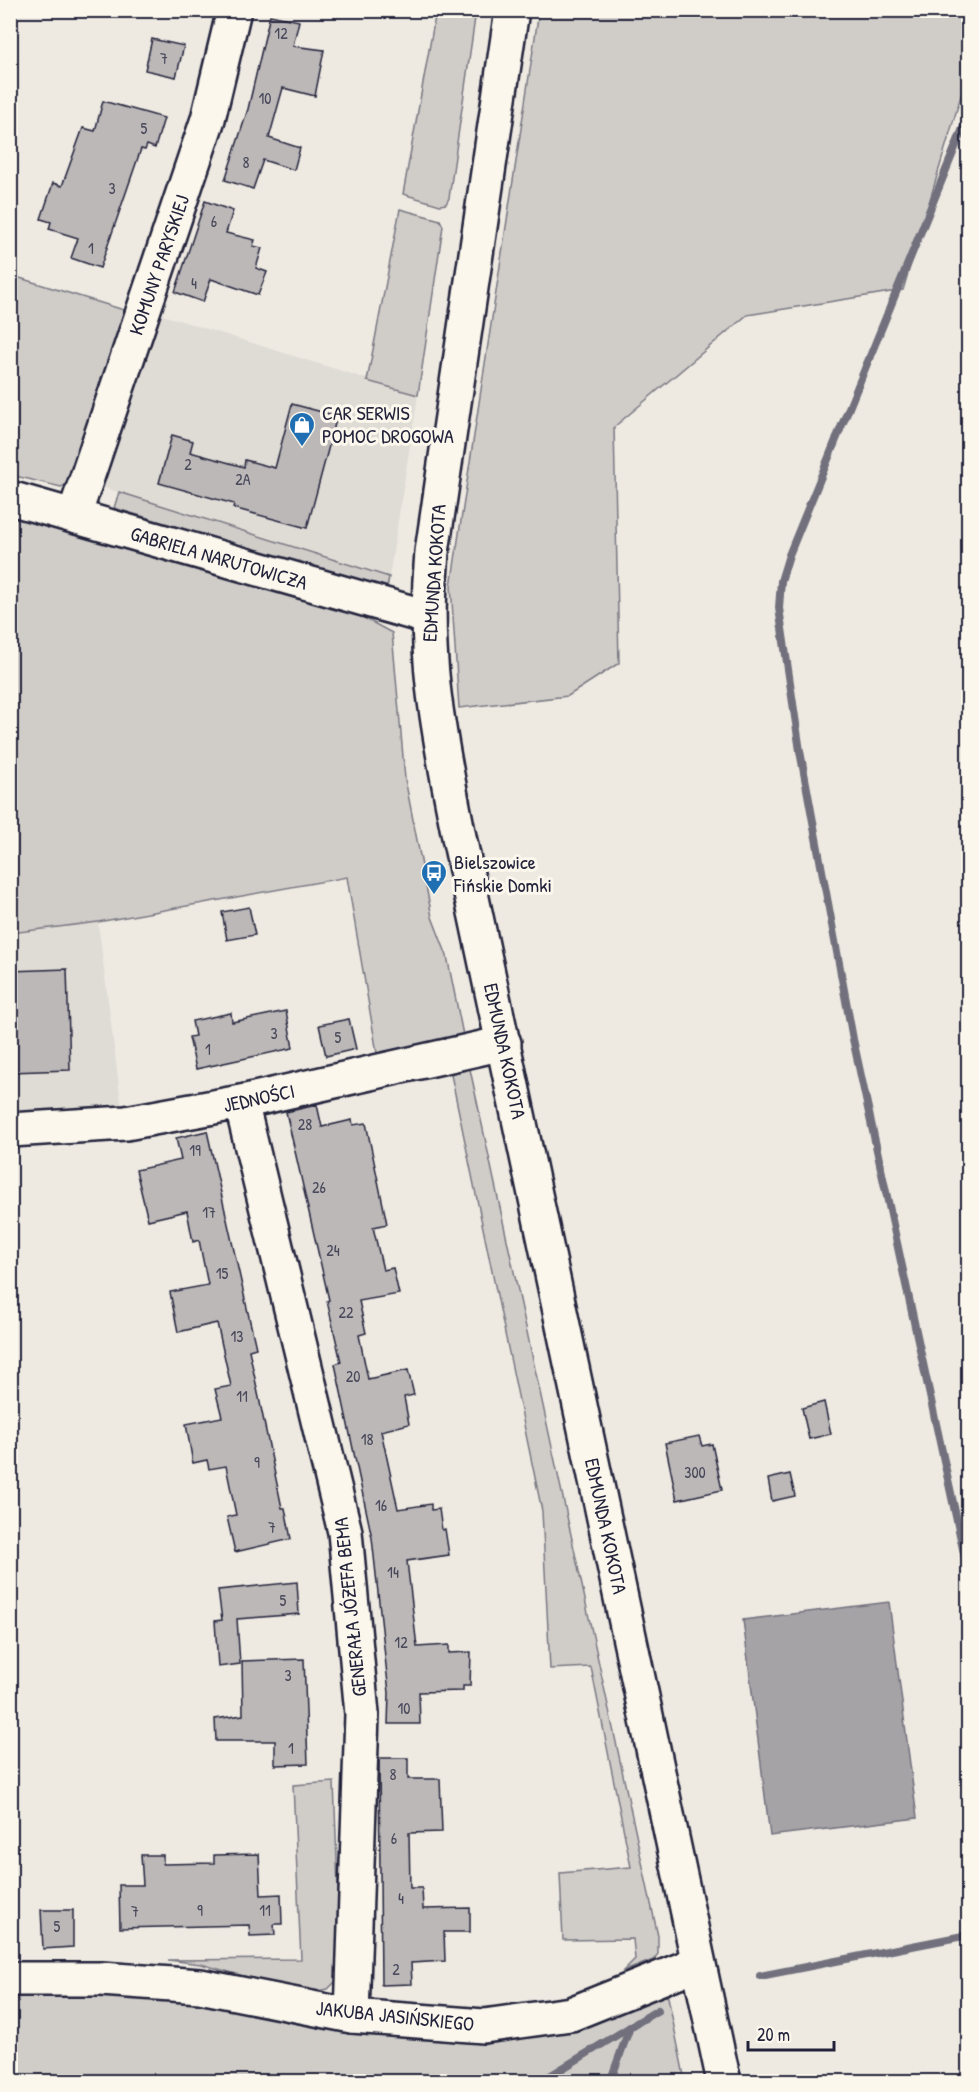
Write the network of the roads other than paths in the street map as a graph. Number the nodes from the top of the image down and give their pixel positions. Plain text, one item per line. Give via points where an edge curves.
1 (234, 10) edge
2 (512, 10) edge
3 (10, 498) edge
4 (74, 516) junction
5 (427, 617) junction
6 (504, 1044) junction
7 (241, 1102) junction
8 (10, 1130) edge
9 (698, 1963) junction
10 (10, 1979) edge
11 (351, 2016) junction
12 (724, 2082) edge

1 - 4 street, KOMUNY PARYSKIEJ via 208,119
2 - 5 street, EDMUNDA KOKOTA via 436,523
3 - 4 street, GABRIELA NARUTOWICZA
4 - 5 street, GABRIELA NARUTOWICZA
5 - 6 street, EDMUNDA KOKOTA via 440,741
6 - 7 street, JEDNOŚCI
6 - 9 street, EDMUNDA KOKOTA
7 - 8 street, JEDNOŚCI via 126,1123
7 - 11 street, GENERAŁA JÓZEFA BEMA via 345,1532 362,1714
9 - 11 street, JAKUBA JASIŃSKIEGO via 571,2014 484,2026
9 - 12 street, EDMUNDA KOKOTA
10 - 11 street, JAKUBA JASIŃSKIEGO via 101,1979 200,1986

